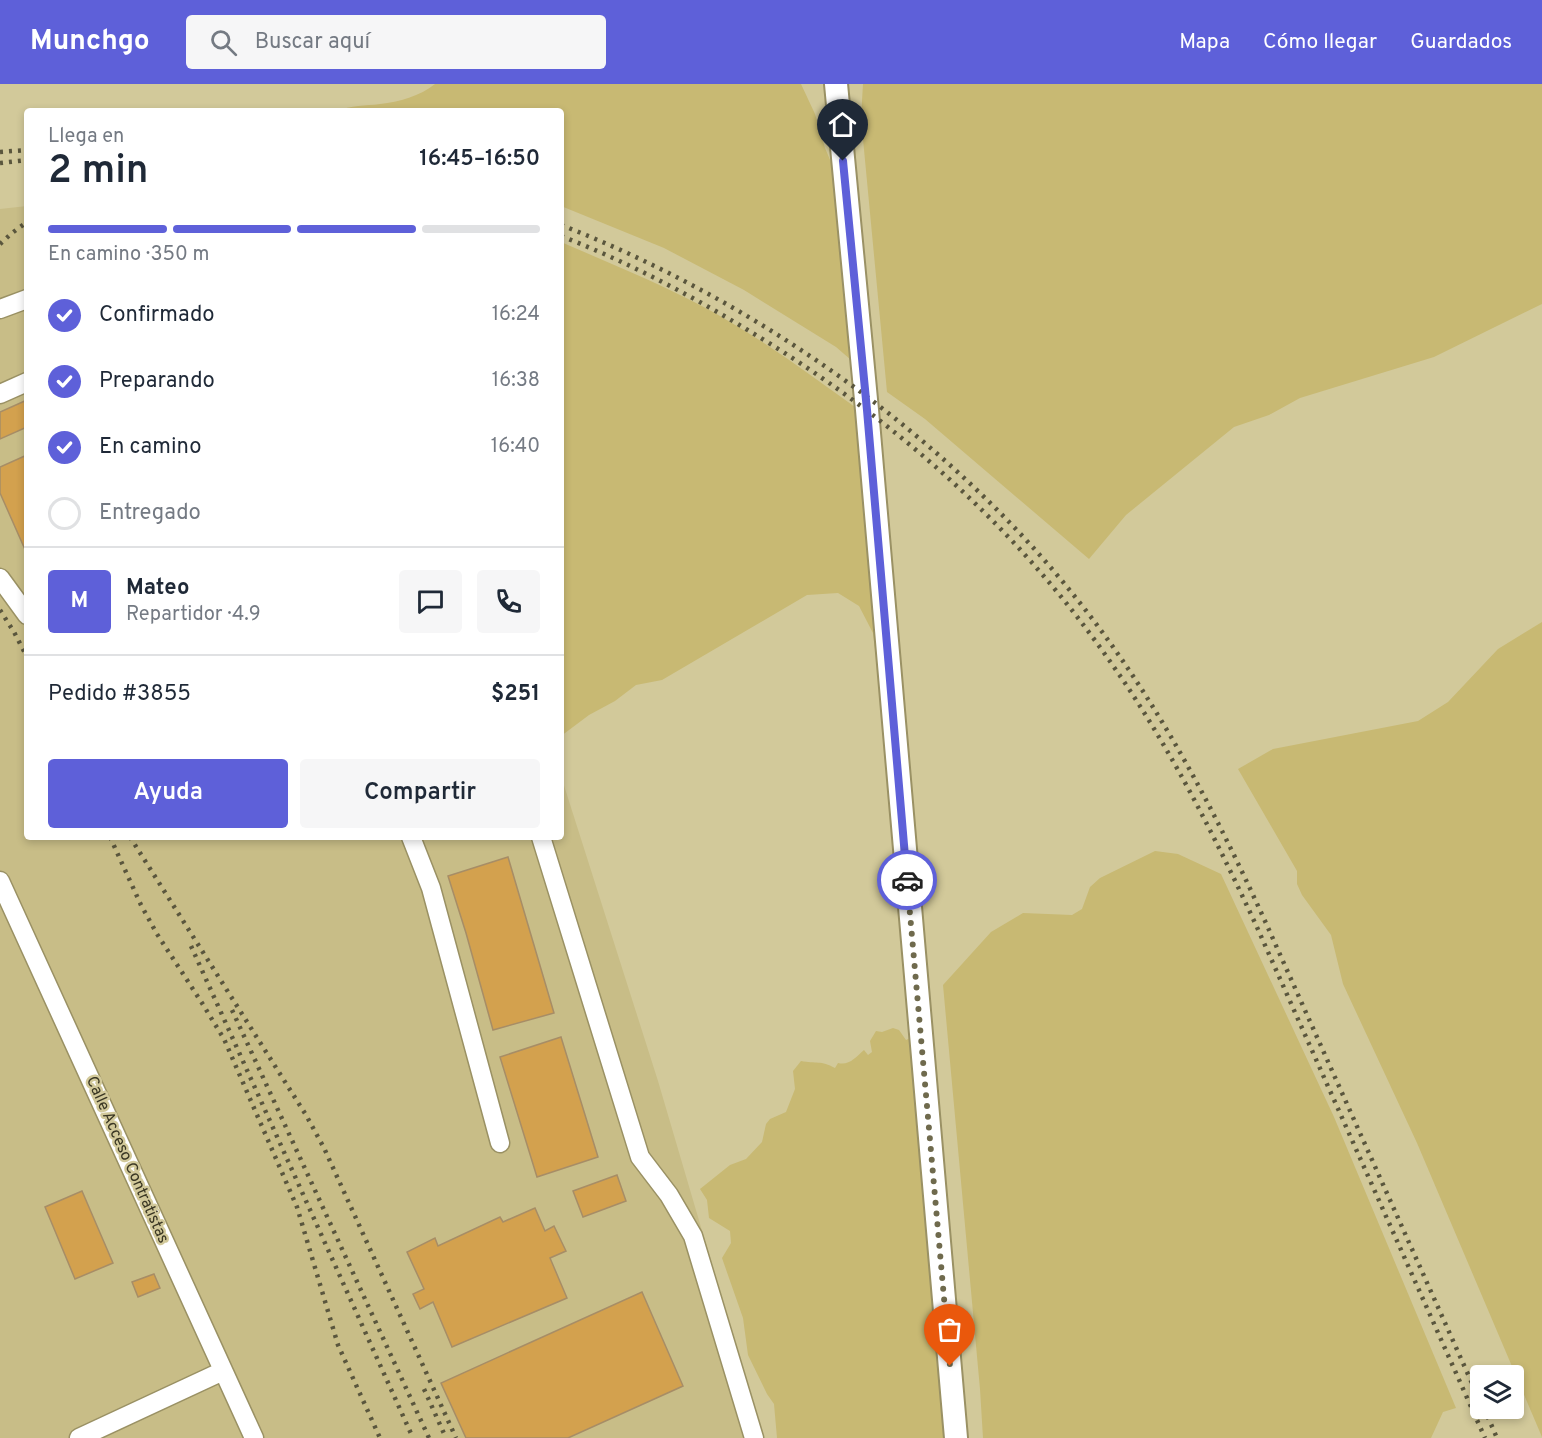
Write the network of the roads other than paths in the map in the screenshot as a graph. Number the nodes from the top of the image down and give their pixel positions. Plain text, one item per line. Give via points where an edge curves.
1 (837, 86) edge
2 (24, 300) edge
3 (0, 309) edge
4 (24, 383) edge
5 (0, 394) edge
6 (0, 578) edge
7 (24, 611) edge
8 (412, 840) edge
9 (542, 840) edge
10 (0, 881) edge
11 (500, 1143) dead end
12 (223, 1371) junction
13 (79, 1438) edge
14 (254, 1438) edge
15 (754, 1438) edge
16 (956, 1438) edge

1 - 16 main road
2 - 3 street
4 - 5 street
6 - 7 street
8 - 11 street via 431,888
9 - 15 street via 640,1158 669,1195 693,1236
10 - 12 street, Calle Acceso Contratistas
12 - 13 street
12 - 14 street, Calle Acceso Contratistas

